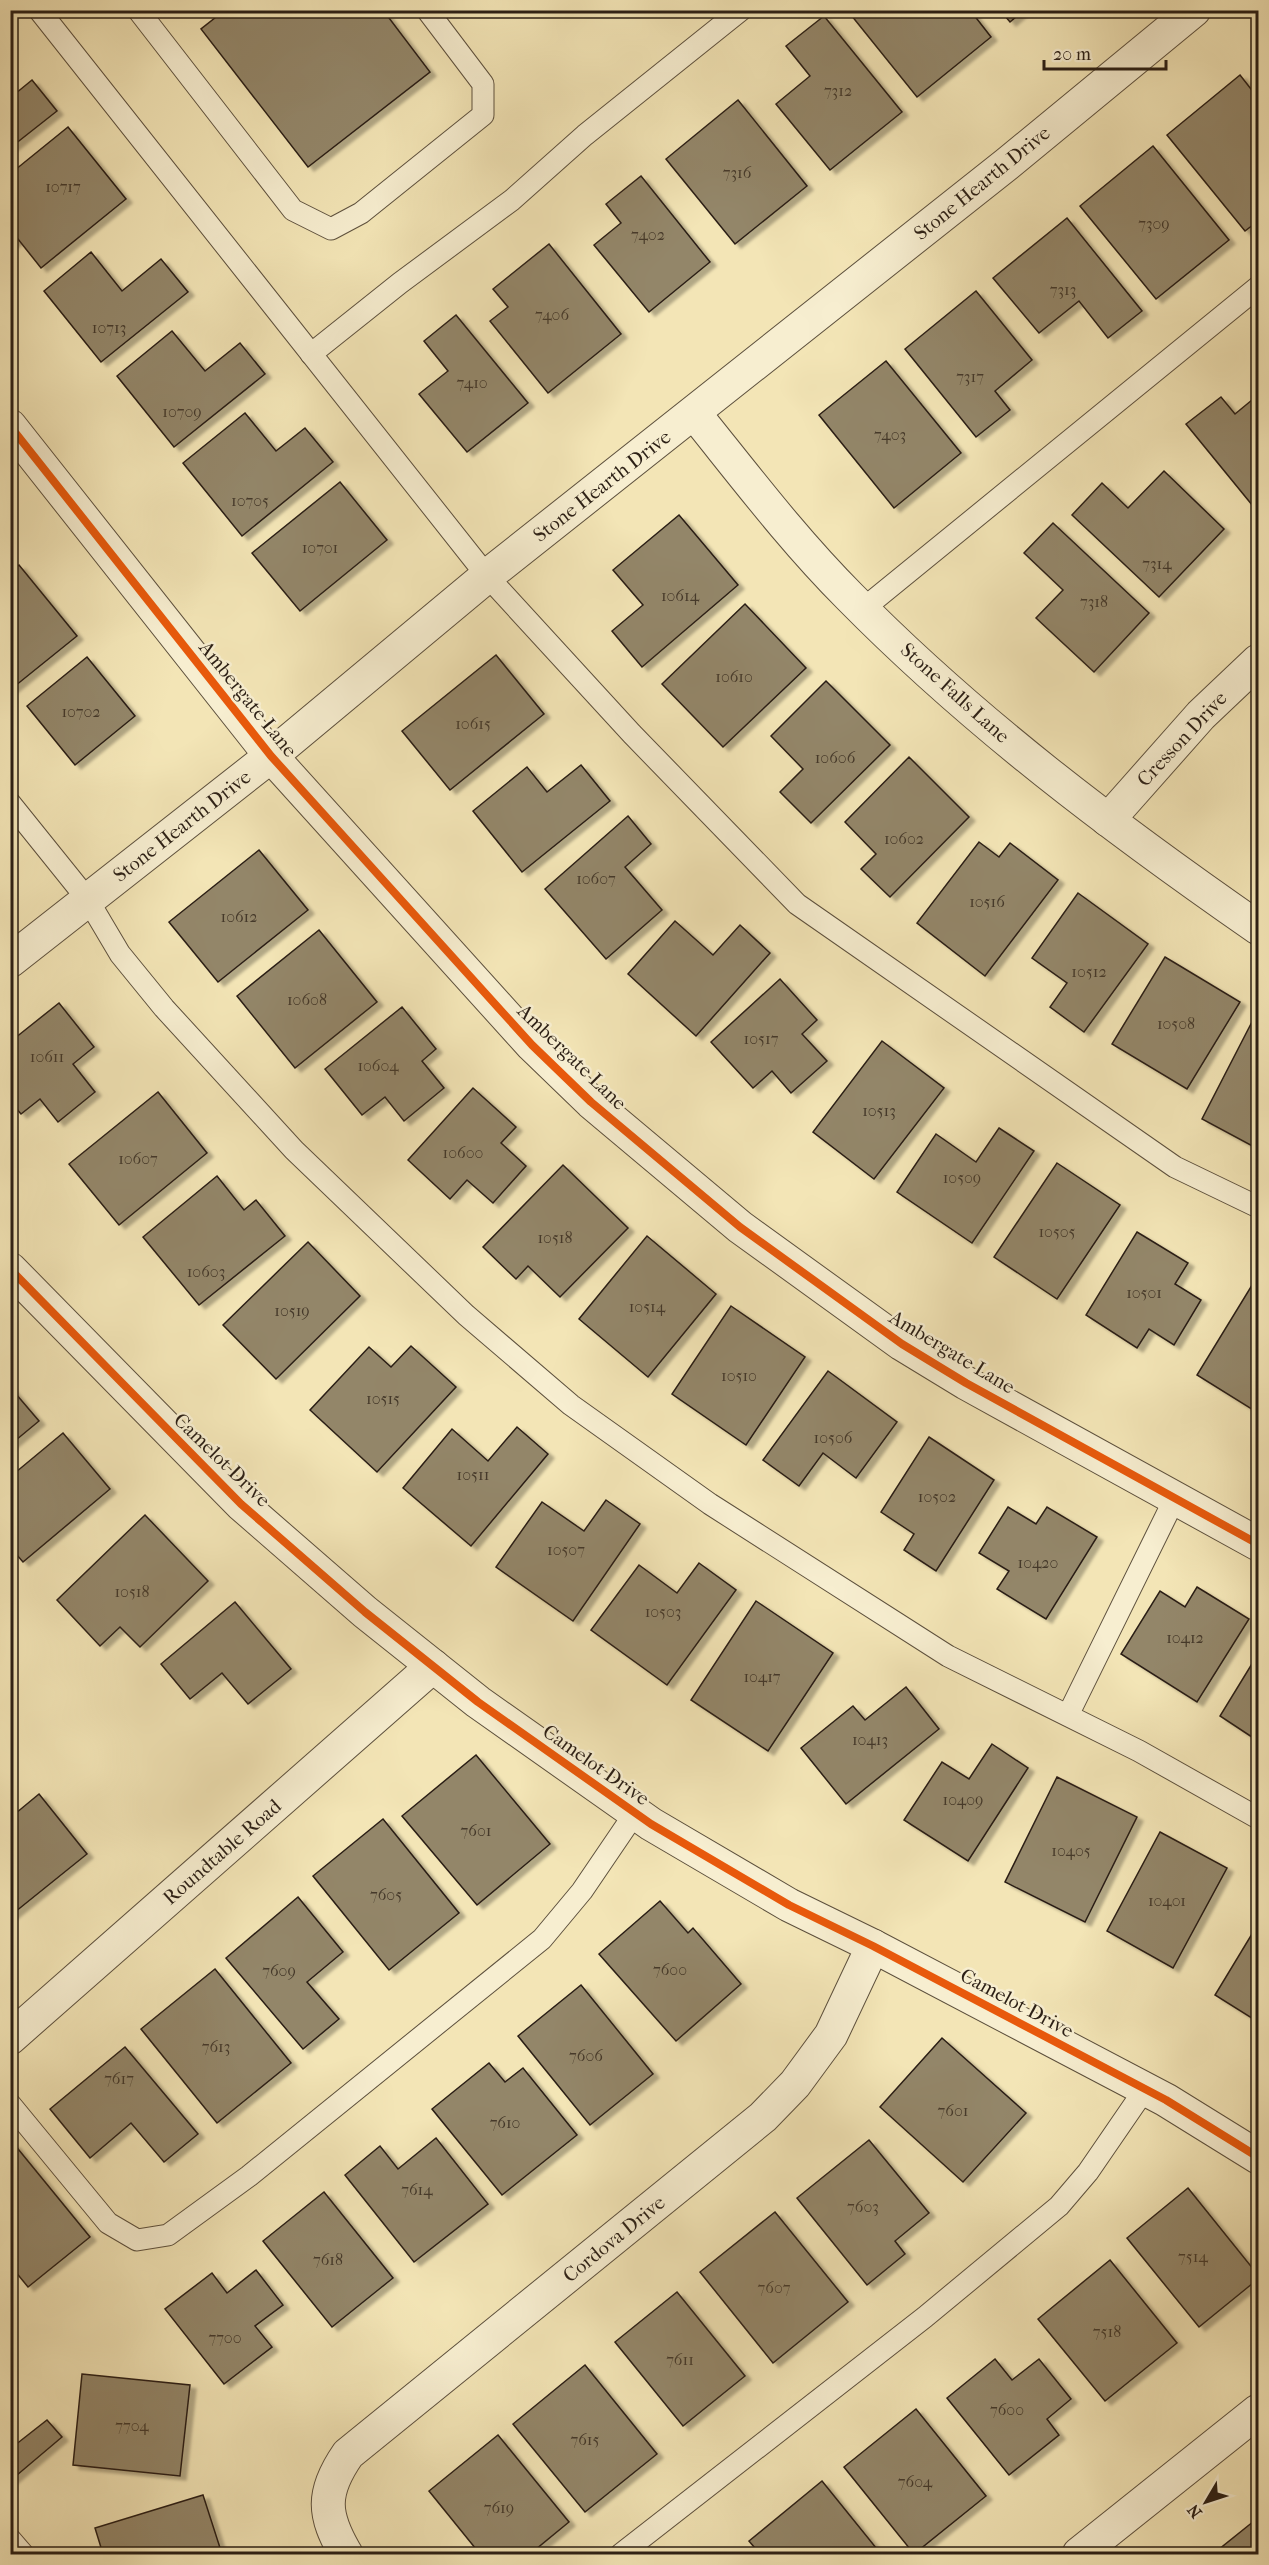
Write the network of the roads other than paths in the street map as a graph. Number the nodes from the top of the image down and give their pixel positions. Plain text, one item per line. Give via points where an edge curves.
1 (39, 10) edge
2 (138, 10) edge
3 (427, 10) edge
4 (741, 10) edge
5 (1189, 12) edge
6 (1258, 287) edge
7 (311, 354) junction
8 (694, 413) junction
9 (10, 426) edge
10 (487, 576) junction
11 (863, 609) junction
12 (1258, 661) edge
13 (271, 756) junction
14 (10, 804) edge
15 (1108, 820) junction
16 (88, 900) junction
17 (1258, 928) edge
18 (10, 961) edge
19 (1258, 1207) edge
20 (10, 1269) edge
21 (1175, 1498) junction
22 (1258, 1544) edge
23 (433, 1666) junction
24 (1068, 1715) junction
25 (636, 1814) junction
26 (1258, 1818) edge
27 (873, 1946) junction
28 (10, 2038) edge
29 (1145, 2089) junction
30 (10, 2104) edge
31 (1258, 2157) edge
32 (1258, 2411) edge
33 (10, 2539) edge
34 (22, 2554) edge
35 (346, 2554) edge
36 (621, 2554) edge
37 (1079, 2554) edge

1 - 7 lane
2 - 3 lane via 292,210 331,229 361,213 483,115 483,84
4 - 7 lane via 585,135 512,200
5 - 8 street, Stone Hearth Drive via 1007,164
6 - 11 lane
7 - 10 lane
8 - 10 street, Stone Hearth Drive
8 - 11 street, Stone Falls Lane via 765,502
9 - 13 street, Ambergate Lane
10 - 13 street, Stone Hearth Drive
10 - 19 lane via 632,734 797,904 1175,1167
11 - 15 street, Stone Falls Lane via 973,713
12 - 15 street, Cresson Drive via 1201,714
13 - 16 street, Stone Hearth Drive
13 - 21 street, Ambergate Lane via 532,1045 591,1102 740,1227 819,1286 948,1372
14 - 16 lane
15 - 17 street, Stone Falls Lane
16 - 18 street, Stone Hearth Drive
16 - 24 lane via 120,954 164,1008 294,1150 466,1315 571,1405 710,1504 948,1656
20 - 23 street, Camelot Drive via 241,1504
21 - 22 street, Ambergate Lane
21 - 24 lane
23 - 25 street, Camelot Drive
23 - 28 street, Roundtable Road
24 - 26 lane
25 - 27 street, Camelot Drive via 789,1905
25 - 30 lane via 582,1891 542,1939 249,2176 168,2235 137,2240 108,2223
27 - 29 street, Camelot Drive
27 - 35 street, Cordova Drive via 831,2035 795,2084 763,2117 348,2454 333,2475 328,2505 330,2523
29 - 31 street, Camelot Drive
29 - 36 lane via 1088,2172 1059,2206 925,2317
32 - 37 street
33 - 34 lane

